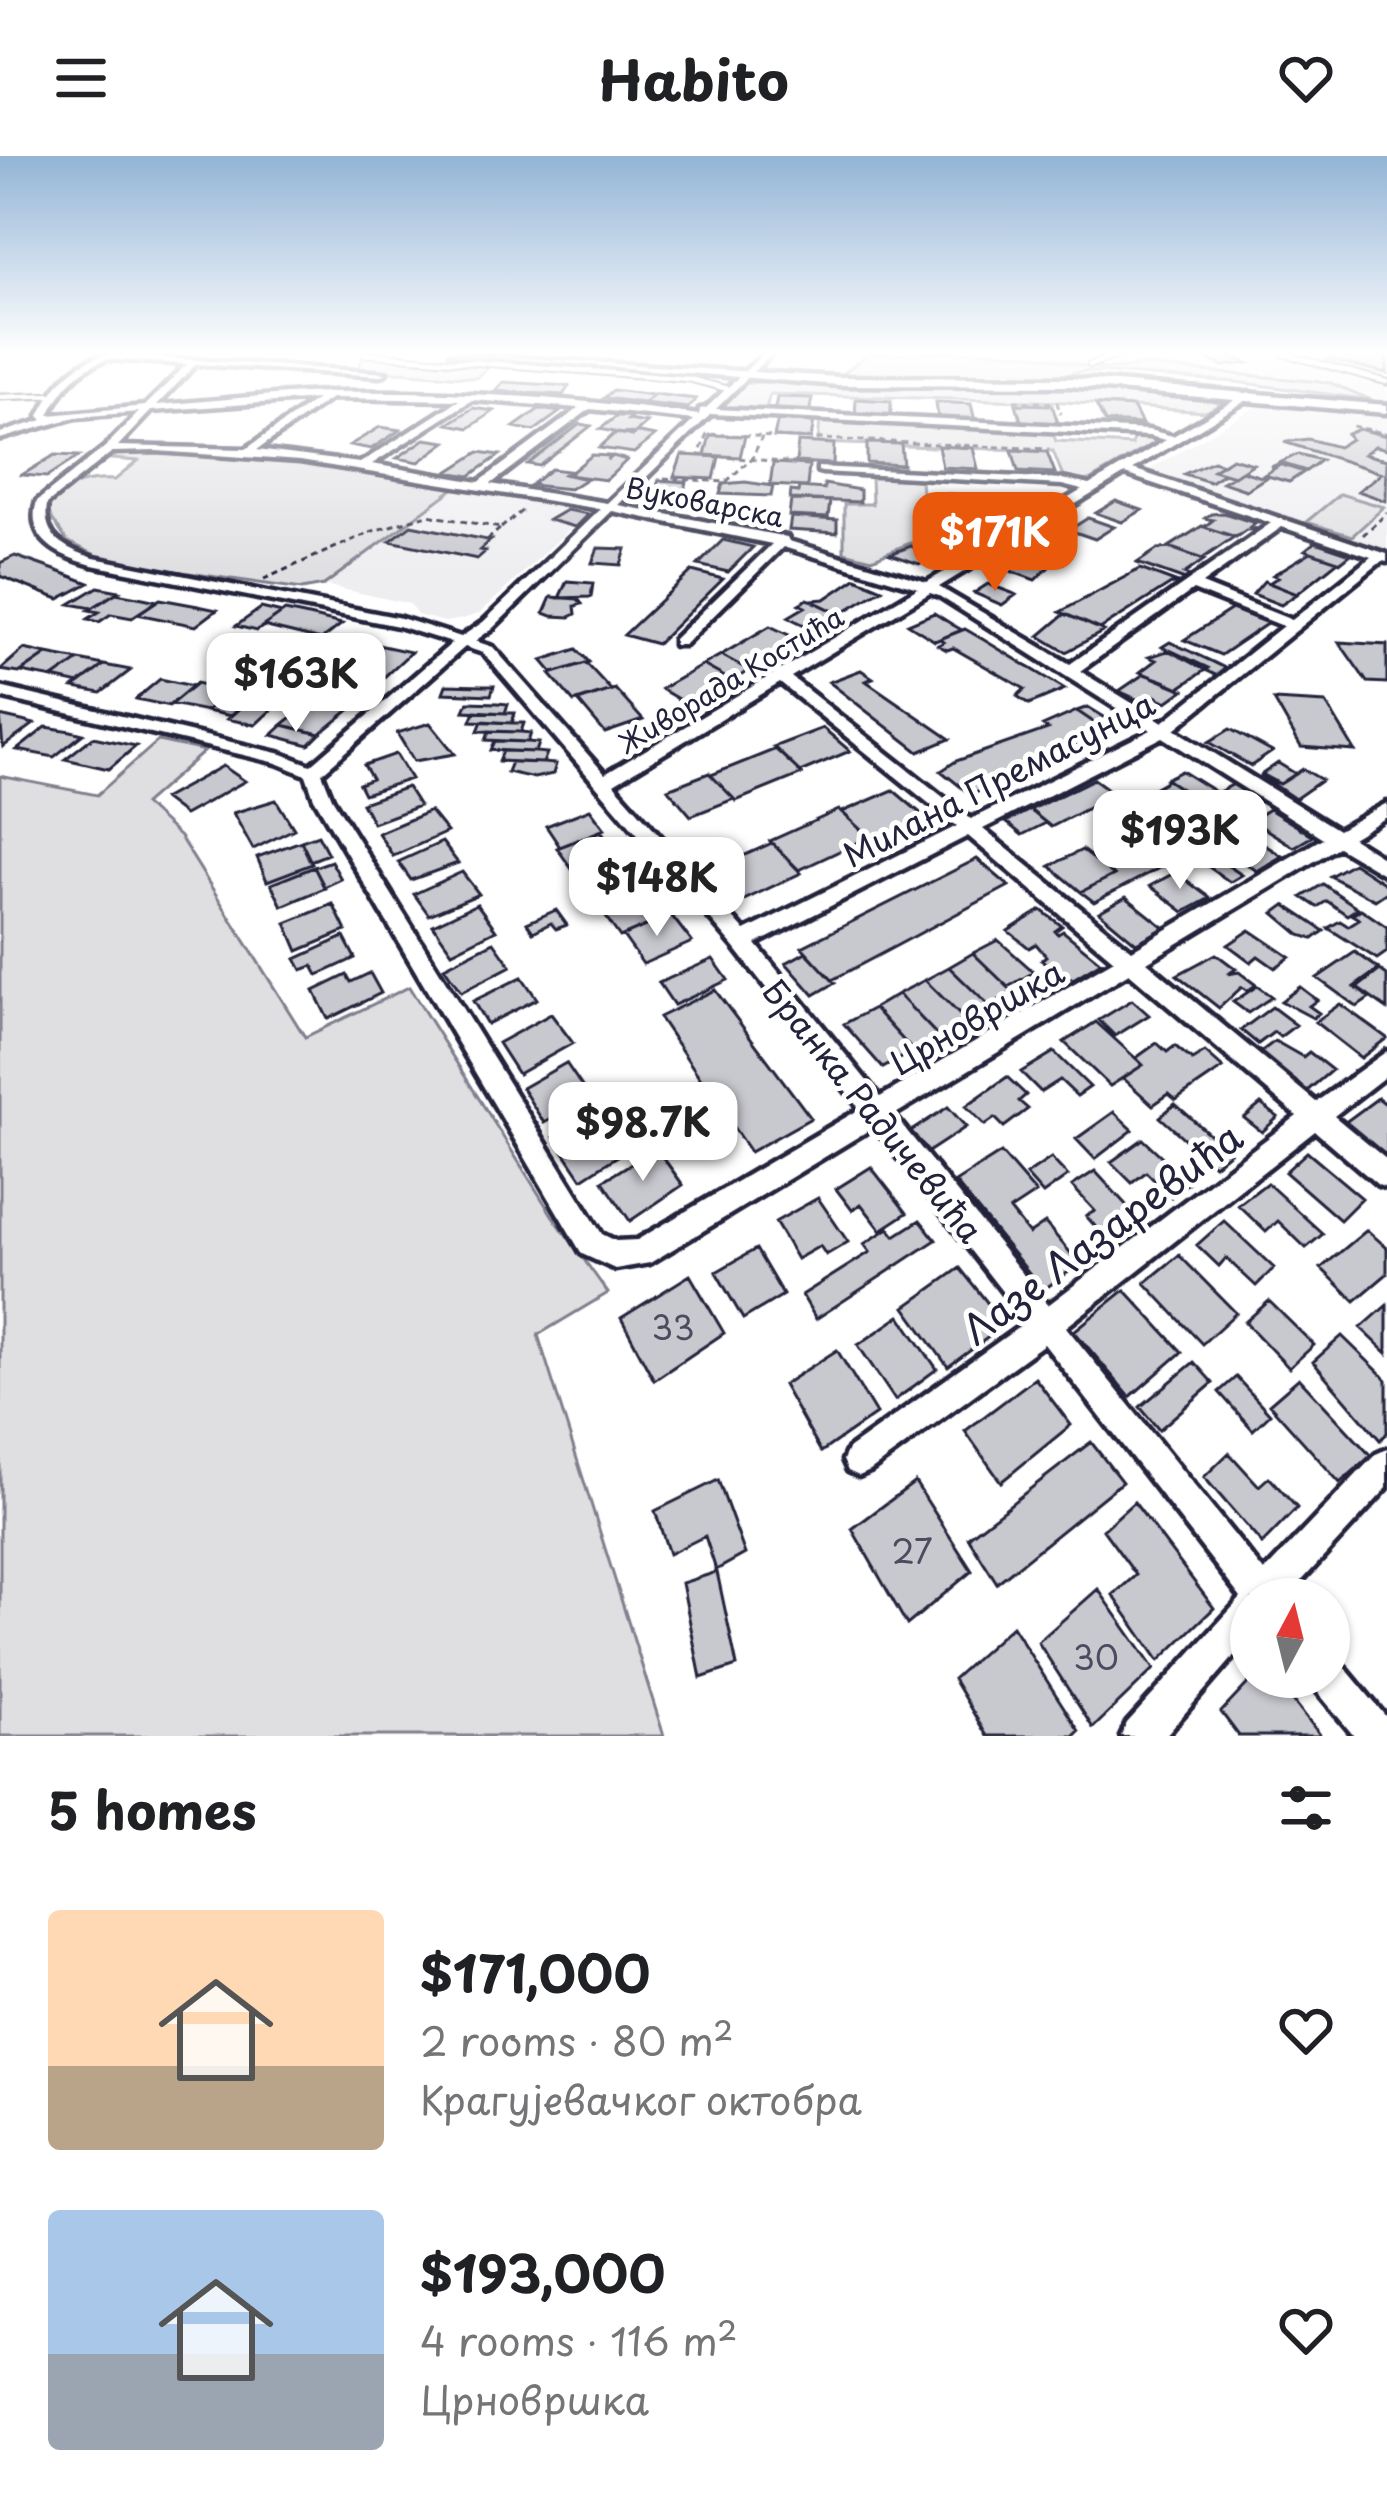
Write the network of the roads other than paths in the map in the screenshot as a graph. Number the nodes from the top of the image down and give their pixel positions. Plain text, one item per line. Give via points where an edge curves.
1 (129, 428) edge
2 (281, 428) edge
3 (422, 428) edge
4 (559, 428) edge
5 (686, 428) edge
6 (1035, 428) edge
7 (1195, 428) edge
8 (1175, 440) junction
9 (109, 449) junction
10 (250, 449) junction
11 (362, 466) junction
12 (822, 469) road end
13 (1127, 471) junction
14 (481, 486) junction
15 (1095, 490) junction
16 (605, 506) junction
17 (1281, 522) junction
18 (783, 541) junction
19 (1384, 556) edge
20 (1193, 586) junction
21 (929, 587) junction
22 (1293, 625) junction
23 (465, 639) junction
24 (679, 642) dead end
25 (1069, 672) junction
26 (782, 677) junction
27 (0, 692) edge
28 (1162, 731) junction
29 (313, 772) junction
30 (606, 782) junction
31 (1387, 809) edge
32 (972, 829) junction
33 (1340, 839) junction
34 (1387, 868) edge
35 (742, 942) junction
36 (1132, 964) junction
37 (1387, 1061) edge
38 (875, 1114) junction
39 (1317, 1117) junction
40 (1387, 1176) edge
41 (1047, 1324) junction
42 (859, 1460) dead end
43 (1387, 1465) edge
44 (1247, 1578) edge
45 (1282, 1578) edge
46 (1230, 1635) edge
47 (1346, 1698) edge
48 (1140, 1736) edge
49 (1378, 1736) edge

1 - 9 street
2 - 10 street
3 - 11 street
4 - 14 street
5 - 16 street
6 - 8 street
7 - 8 street, Живорада Костића
8 - 13 street, Живорада Костића
9 - 10 street, Вуковарска
9 - 23 street via 41,503 41,535 69,554
10 - 11 street, Вуковарска
11 - 14 street, Вуковарска
12 - 15 street
13 - 15 street, Живорада Костића
13 - 17 street
14 - 16 street, Вуковарска
15 - 21 street, Живорада Костића
16 - 18 street, Вуковарска
16 - 23 street
17 - 19 street
17 - 20 street
18 - 21 street, Вуковарска
18 - 24 street
19 - 22 street, Милана Премасунца
20 - 22 street
20 - 25 street
21 - 25 street, Вуковарска
21 - 26 street, Живорада Костића
22 - 28 street, Милана Премасунца
23 - 29 street
23 - 30 street, Бранка Радичевића via 488,650
25 - 28 street, Вуковарска
26 - 30 street, Живорада Костића
26 - 32 street
27 - 29 street
28 - 32 street, Милана Премасунца
28 - 33 street, Вуковарска
29 - 38 street, Црновршка via 592,1244 615,1255 640,1253
30 - 35 street, Бранка Радичевића
31 - 33 street, Црновршка
32 - 35 street, Милана Премасунца
32 - 36 street
33 - 34 street, Вуковарска
33 - 36 street, Црновршка
35 - 38 street, Бранка Радичевића
36 - 38 street, Црновршка
36 - 39 street
37 - 39 street, Лазе Лазаревића
38 - 41 street, Бранка Радичевића
39 - 40 street
39 - 41 street, Лазе Лазаревића
41 - 42 street, Лазе Лазаревића
41 - 44 street, Бранка Радичевића
43 - 45 street
46 - 48 street
47 - 49 street

